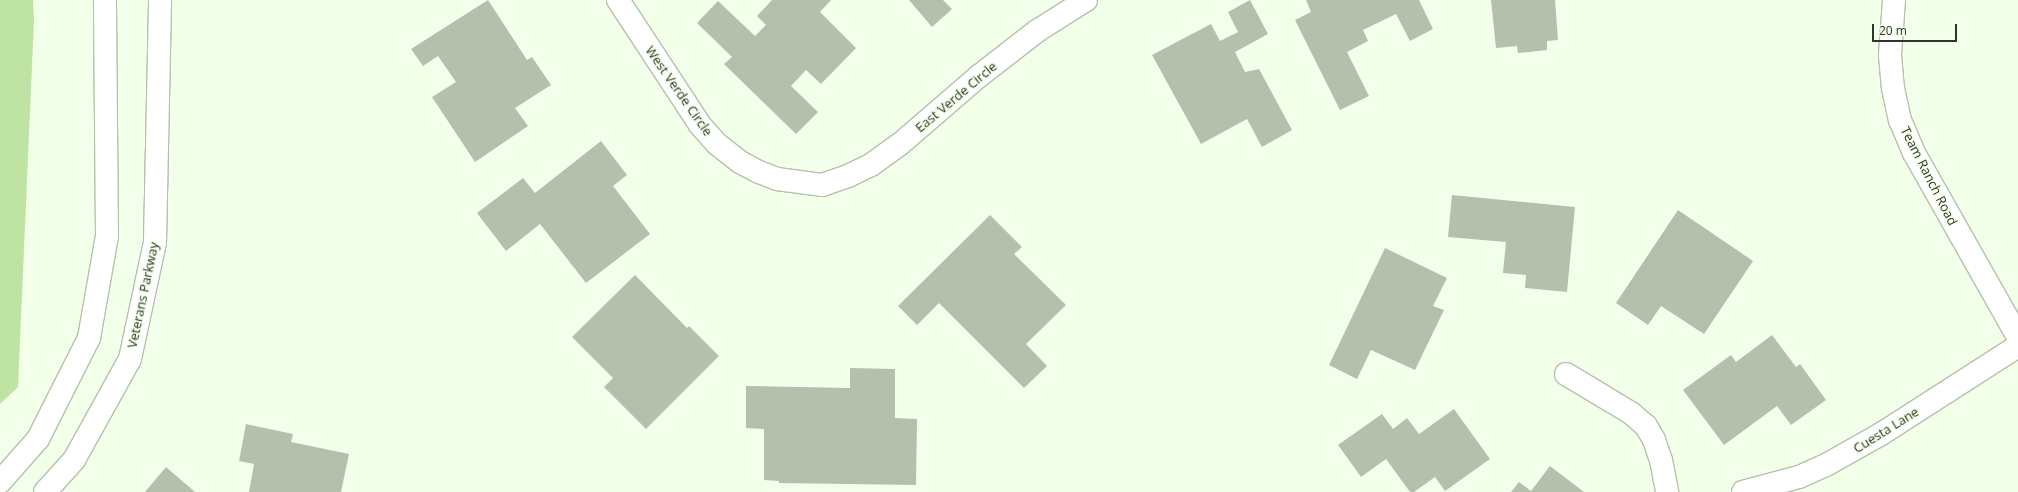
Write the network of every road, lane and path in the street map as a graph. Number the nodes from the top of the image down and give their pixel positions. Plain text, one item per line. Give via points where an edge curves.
1 (105, 0) edge
2 (160, 0) edge
3 (618, 0) edge
4 (1086, 0) edge
5 (1894, 0) edge
6 (822, 185) joint
7 (2018, 337) edge
8 (2018, 346) edge
9 (1566, 374) dead end
10 (0, 482) edge
11 (45, 492) edge
12 (1667, 492) edge
13 (1743, 492) edge

1 - 10 street via 107,236 89,338 38,438
2 - 11 street, Veterans Parkway via 155,242 130,359 74,460
3 - 6 street, West Verde Circle via 700,125 717,144 740,162 759,172 777,179
4 - 6 street, East Verde Circle via 1031,36 899,145 871,165
5 - 7 street, Team Ranch Road via 1890,55 1893,88 1900,120 1914,153
8 - 13 street, Cuesta Lane via 1881,434 1833,461 1800,477
9 - 12 street via 1625,409 1646,426 1661,460

